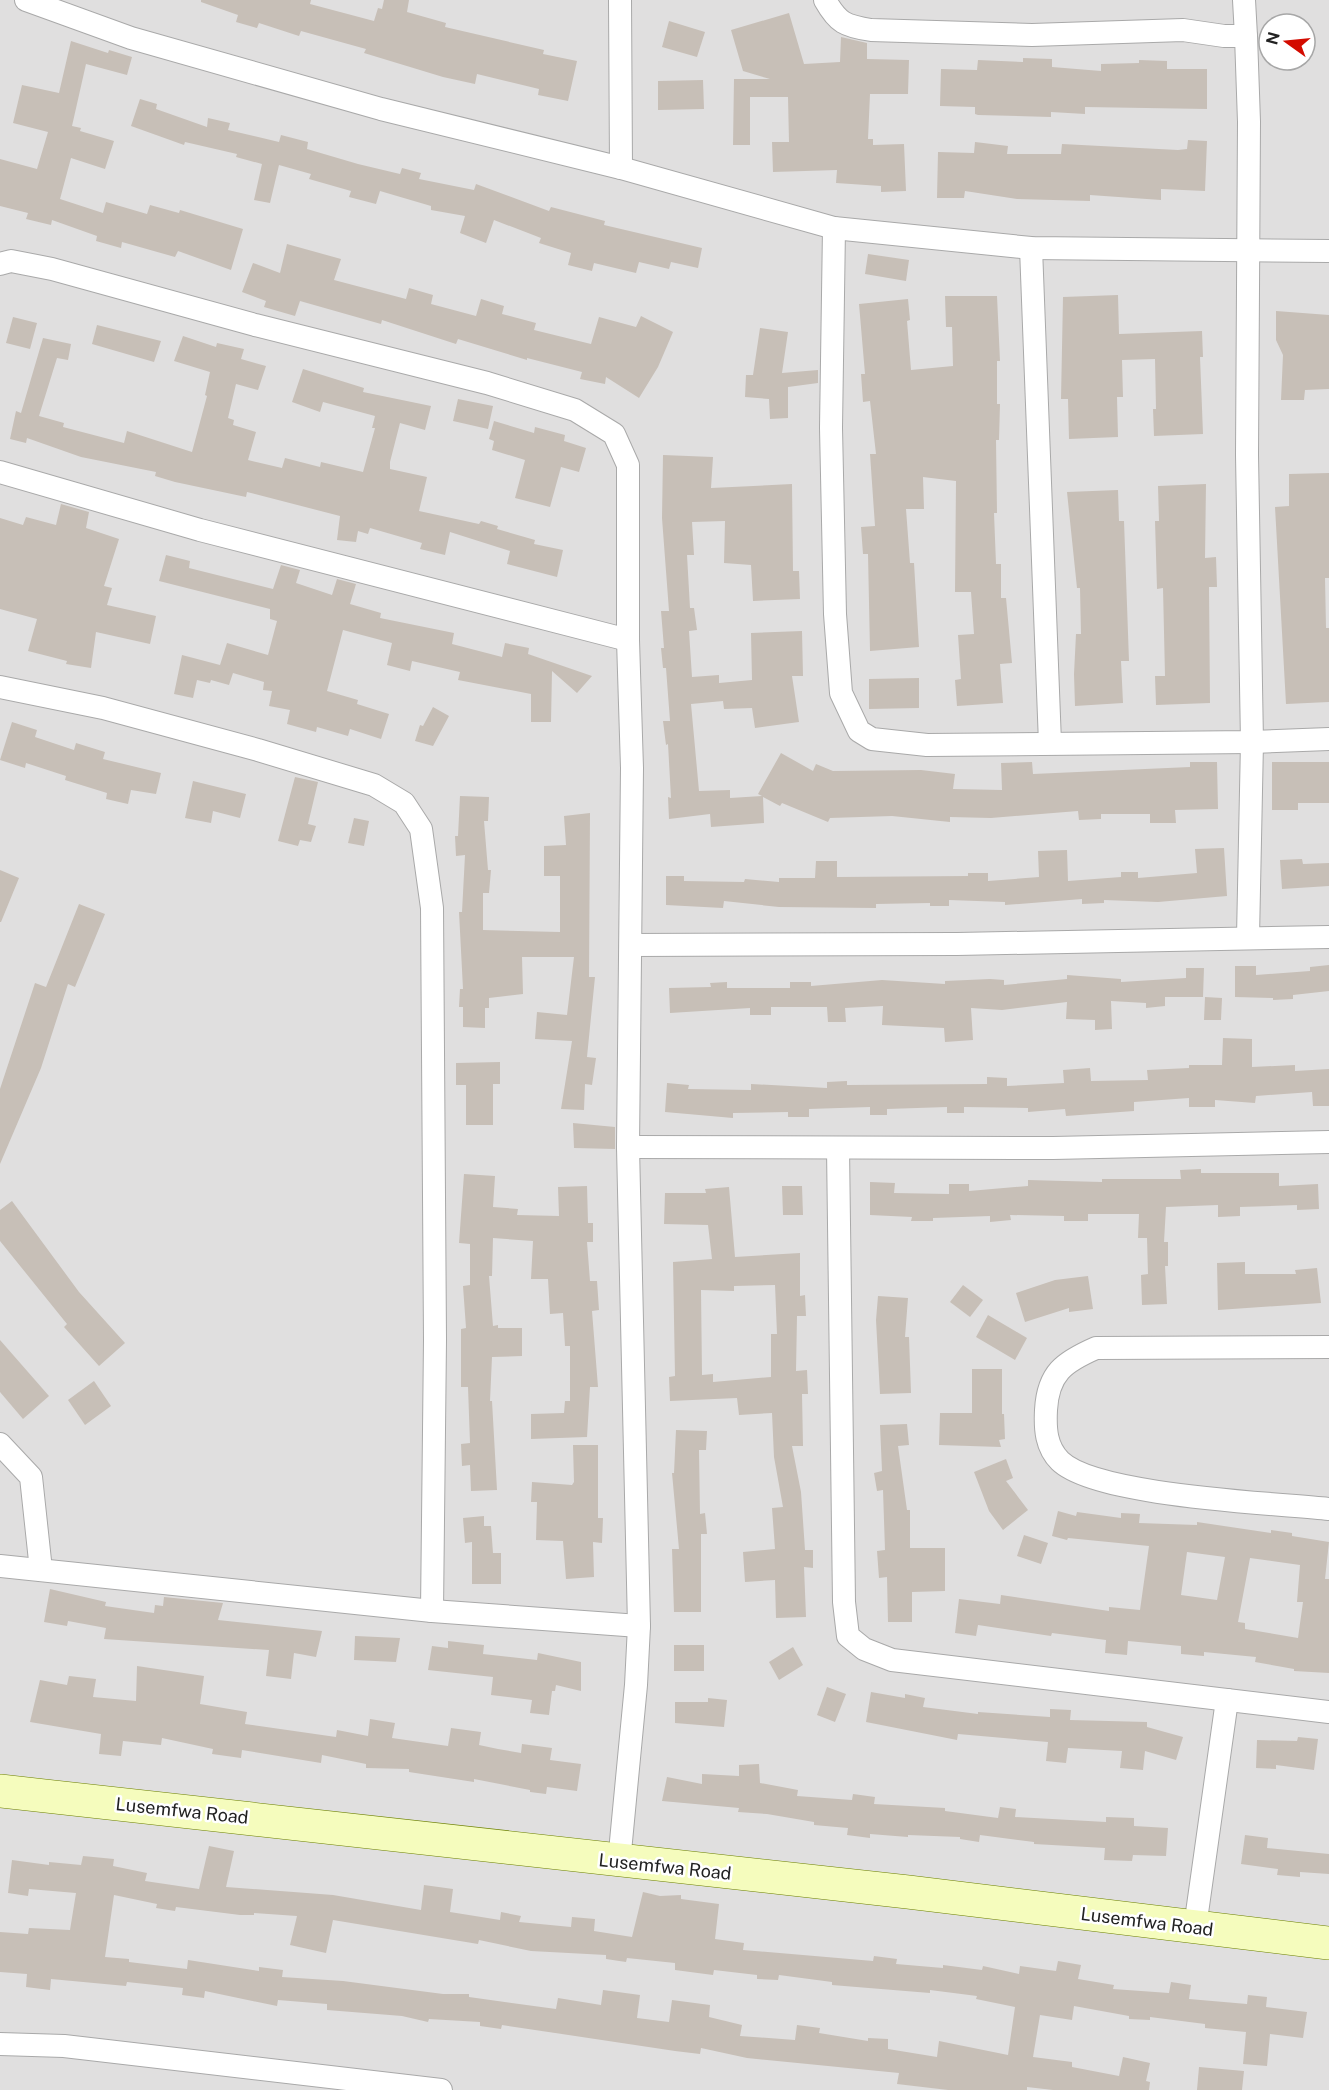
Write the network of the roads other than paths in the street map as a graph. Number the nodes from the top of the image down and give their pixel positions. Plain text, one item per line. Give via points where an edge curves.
1 (26, 0) edge
2 (620, 0) edge
3 (825, 0) edge
4 (1244, 0) edge
5 (1246, 36) junction
6 (621, 168) junction
7 (834, 228) junction
8 (1030, 248) junction
9 (1247, 249) junction
10 (1329, 251) edge
11 (0, 264) edge
12 (0, 472) edge
13 (628, 640) junction
14 (0, 687) edge
15 (1329, 739) edge
16 (1252, 742) junction
17 (1050, 743) junction
18 (1248, 937) junction
19 (1329, 937) edge
20 (632, 945) junction
21 (1329, 1142) edge
22 (628, 1147) junction
23 (838, 1148) junction
24 (1329, 1347) edge
25 (0, 1443) edge
26 (1329, 1509) edge
27 (0, 1566) edge
28 (41, 1570) junction
29 (432, 1611) junction
30 (639, 1626) junction
31 (1227, 1700) junction
32 (1329, 1712) edge
33 (0, 1791) edge
34 (619, 1862) junction
35 (1195, 1928) junction
36 (1329, 1943) edge
37 (0, 2044) edge
38 (441, 2090) edge

1 - 6 street via 131,38
2 - 6 street
3 - 5 street via 836,18 851,27 871,30 1032,35 1183,30
4 - 5 street
5 - 9 street
6 - 7 street
7 - 8 street
7 - 17 street via 831,428 841,693 859,731 872,739 927,745
8 - 9 street
8 - 17 street
9 - 10 street
9 - 16 street
11 - 13 street via 11,261 52,269 487,383 575,410 614,434 628,465
12 - 13 street via 200,530
13 - 20 street
14 - 29 street via 103,708 374,785 404,803 421,829 432,908 435,1340
15 - 16 street
16 - 17 street
16 - 18 street
18 - 19 street
18 - 20 street via 957,944
20 - 22 street
21 - 23 street
22 - 23 street
22 - 30 street
23 - 31 street via 844,1602 848,1636 864,1649 892,1660
24 - 26 street via 1096,1348 1068,1360 1047,1390 1045,1426 1048,1445 1061,1462 1090,1479 1128,1488
25 - 28 street via 31,1477
27 - 28 street
28 - 29 street
29 - 30 street
30 - 34 street
31 - 32 street
31 - 35 street
33 - 34 street, Lusemfwa Road
34 - 35 street, Lusemfwa Road via 908,1892
35 - 36 street, Lusemfwa Road
37 - 38 street via 64,2046

